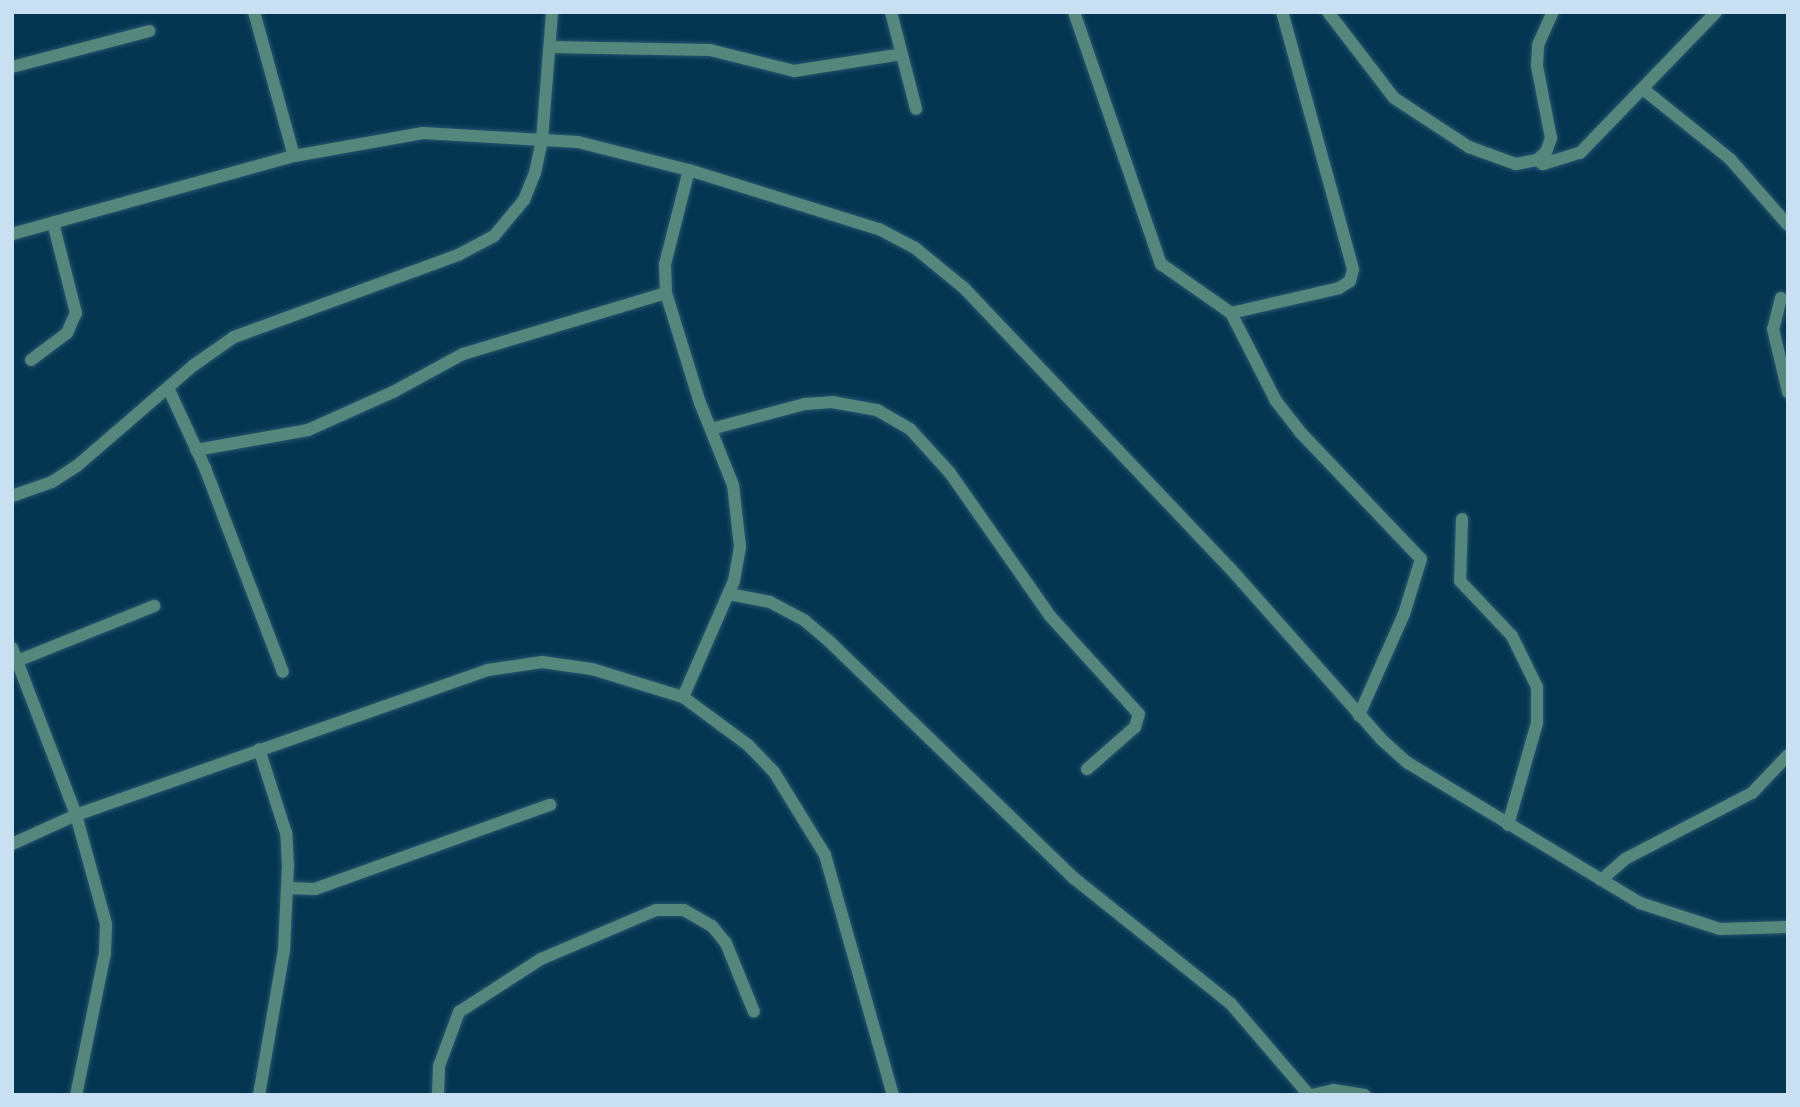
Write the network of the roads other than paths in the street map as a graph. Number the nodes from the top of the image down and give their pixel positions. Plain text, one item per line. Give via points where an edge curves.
1 (254, 12) edge
2 (552, 12) edge
3 (891, 12) edge
4 (1074, 12) edge
5 (1282, 12) edge
6 (1328, 12) edge
7 (1553, 12) edge
8 (1716, 12) edge
9 (149, 31) dead end
10 (550, 47) junction
11 (902, 54) junction
12 (12, 67) edge
13 (1643, 89) junction
14 (916, 109) dead end
15 (542, 140) junction
16 (294, 156) junction
17 (1537, 160) junction
18 (689, 170) junction
19 (53, 223) junction
20 (1788, 225) edge
21 (12, 234) edge
22 (667, 293) junction
23 (1781, 298) dead end
24 (1231, 313) junction
25 (32, 360) dead end
26 (169, 390) junction
27 (1788, 392) edge
28 (711, 429) junction
29 (196, 450) junction
30 (12, 496) edge
31 (1462, 519) dead end
32 (729, 594) junction
33 (154, 606) dead end
34 (14, 654) edge
35 (283, 672) dead end
36 (683, 697) junction
37 (1359, 715) junction
38 (259, 749) junction
39 (1788, 755) edge
40 (1087, 769) dead end
41 (551, 805) dead end
42 (76, 815) junction
43 (1508, 825) junction
44 (12, 844) edge
45 (1601, 880) junction
46 (288, 888) junction
47 (1788, 927) edge
48 (754, 1012) dead end
49 (76, 1095) edge
50 (259, 1095) edge
51 (438, 1095) edge
52 (893, 1095) edge
53 (1310, 1095) edge
54 (1365, 1095) edge

1 - 16 street
2 - 10 street
3 - 11 street
4 - 24 street via 1161,264
5 - 24 street via 1353,269 1350,281 1339,288
6 - 17 street via 1369,70 1409,110 1499,161 1528,164
7 - 17 street via 1538,45 1537,65 1551,138
8 - 13 street
9 - 12 street
10 - 11 street via 710,50 794,71
10 - 15 street
11 - 14 street
13 - 17 street via 1580,153 1543,164
13 - 20 street via 1730,159
15 - 16 street via 423,133
15 - 18 street via 578,142
15 - 26 street via 524,200 495,236 458,255 234,337 194,365
16 - 19 street
18 - 22 street via 665,264
18 - 37 street via 846,216 903,241 932,261 964,288 1237,576
19 - 21 street
19 - 25 street via 76,313 67,332
22 - 28 street
22 - 29 street via 463,354 308,430
23 - 27 street via 1773,330
24 - 37 street via 1276,401 1300,432 1422,559 1404,614
26 - 29 street
26 - 30 street via 78,465 52,482
28 - 32 street via 739,514 740,547
28 - 40 street via 805,404 832,402 877,410 910,429 950,474 1050,616 1139,714 1135,727
29 - 35 street
31 - 43 street via 1461,581 1512,636 1538,687 1537,723
32 - 36 street
32 - 53 street via 778,606 829,641 1084,887 1231,1003
33 - 34 street
34 - 42 street
36 - 38 street via 592,669 542,662 488,670
36 - 52 street via 748,745 774,772 825,855
37 - 43 street via 1408,762
38 - 42 street
38 - 46 street via 286,833
39 - 45 street via 1752,793 1625,859
41 - 46 street via 315,889
42 - 44 street
42 - 49 street via 106,924 105,953
43 - 45 street
45 - 47 street via 1640,903 1708,927 1754,931
46 - 50 street via 285,950
48 - 51 street via 726,943 712,926 684,910 656,910 541,959 459,1012 439,1066
53 - 54 street via 1333,1090

